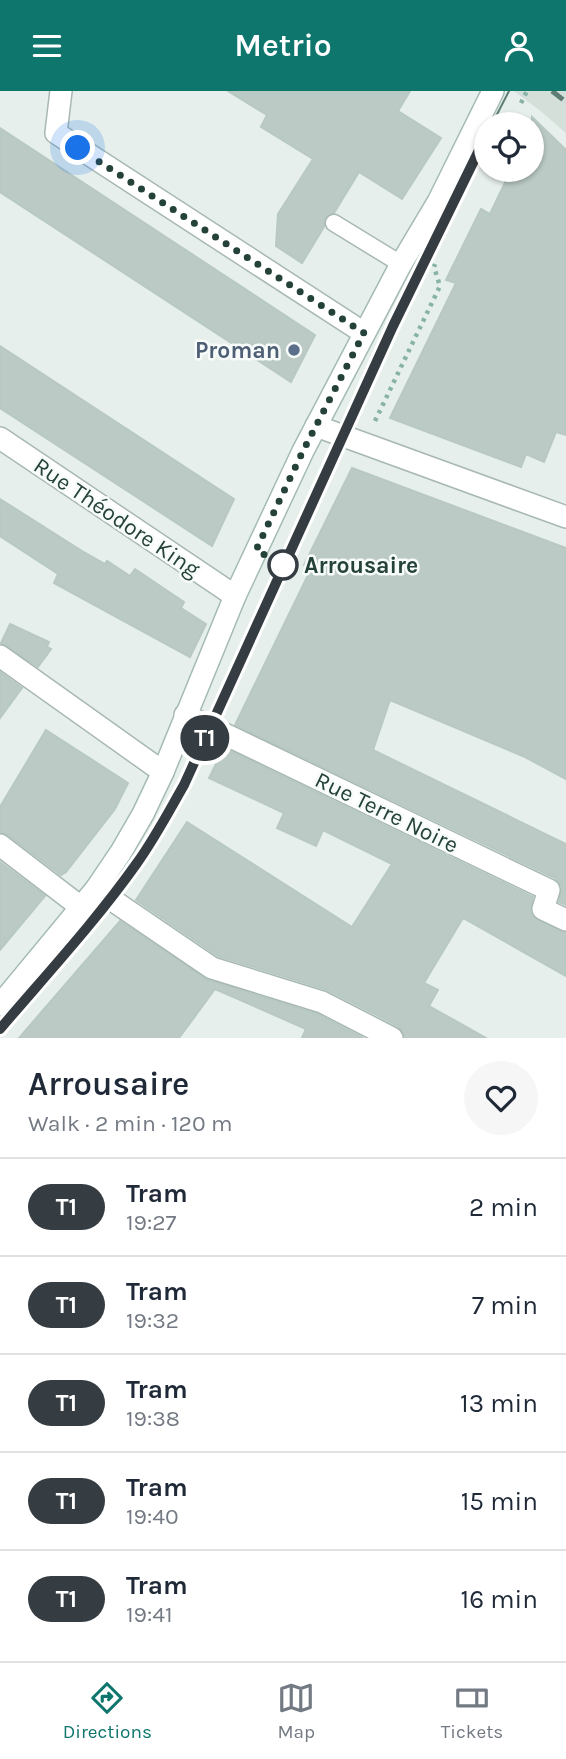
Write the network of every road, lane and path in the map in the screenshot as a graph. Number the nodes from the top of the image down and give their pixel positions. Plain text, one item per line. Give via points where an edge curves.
1 (61, 91) edge
2 (493, 91) edge
3 (334, 223) dead end
4 (440, 255) dead end
5 (401, 264) junction
6 (364, 333) junction
7 (316, 426) junction
8 (0, 438) edge
9 (363, 445) junction
10 (566, 517) edge
11 (234, 596) junction
12 (0, 656) edge
13 (185, 715) junction
14 (163, 772) junction
15 (0, 845) edge
16 (96, 889) junction
17 (82, 908) junction
18 (566, 920) edge
19 (0, 1005) edge
20 (392, 1038) edge

1 - 6 street via 56,133
2 - 5 street via 438,202
3 - 5 lane
4 - 9 path via 434,267 440,286
5 - 6 street
6 - 7 street
7 - 9 street
7 - 11 street
8 - 11 street, Rue Théodore King
9 - 10 street
11 - 13 street
12 - 14 street
13 - 14 street
13 - 18 street, Rue Terre Noire via 549,890 543,909
14 - 16 street via 127,842
15 - 17 street
16 - 17 street
16 - 20 street via 212,968 322,1002
17 - 19 street

